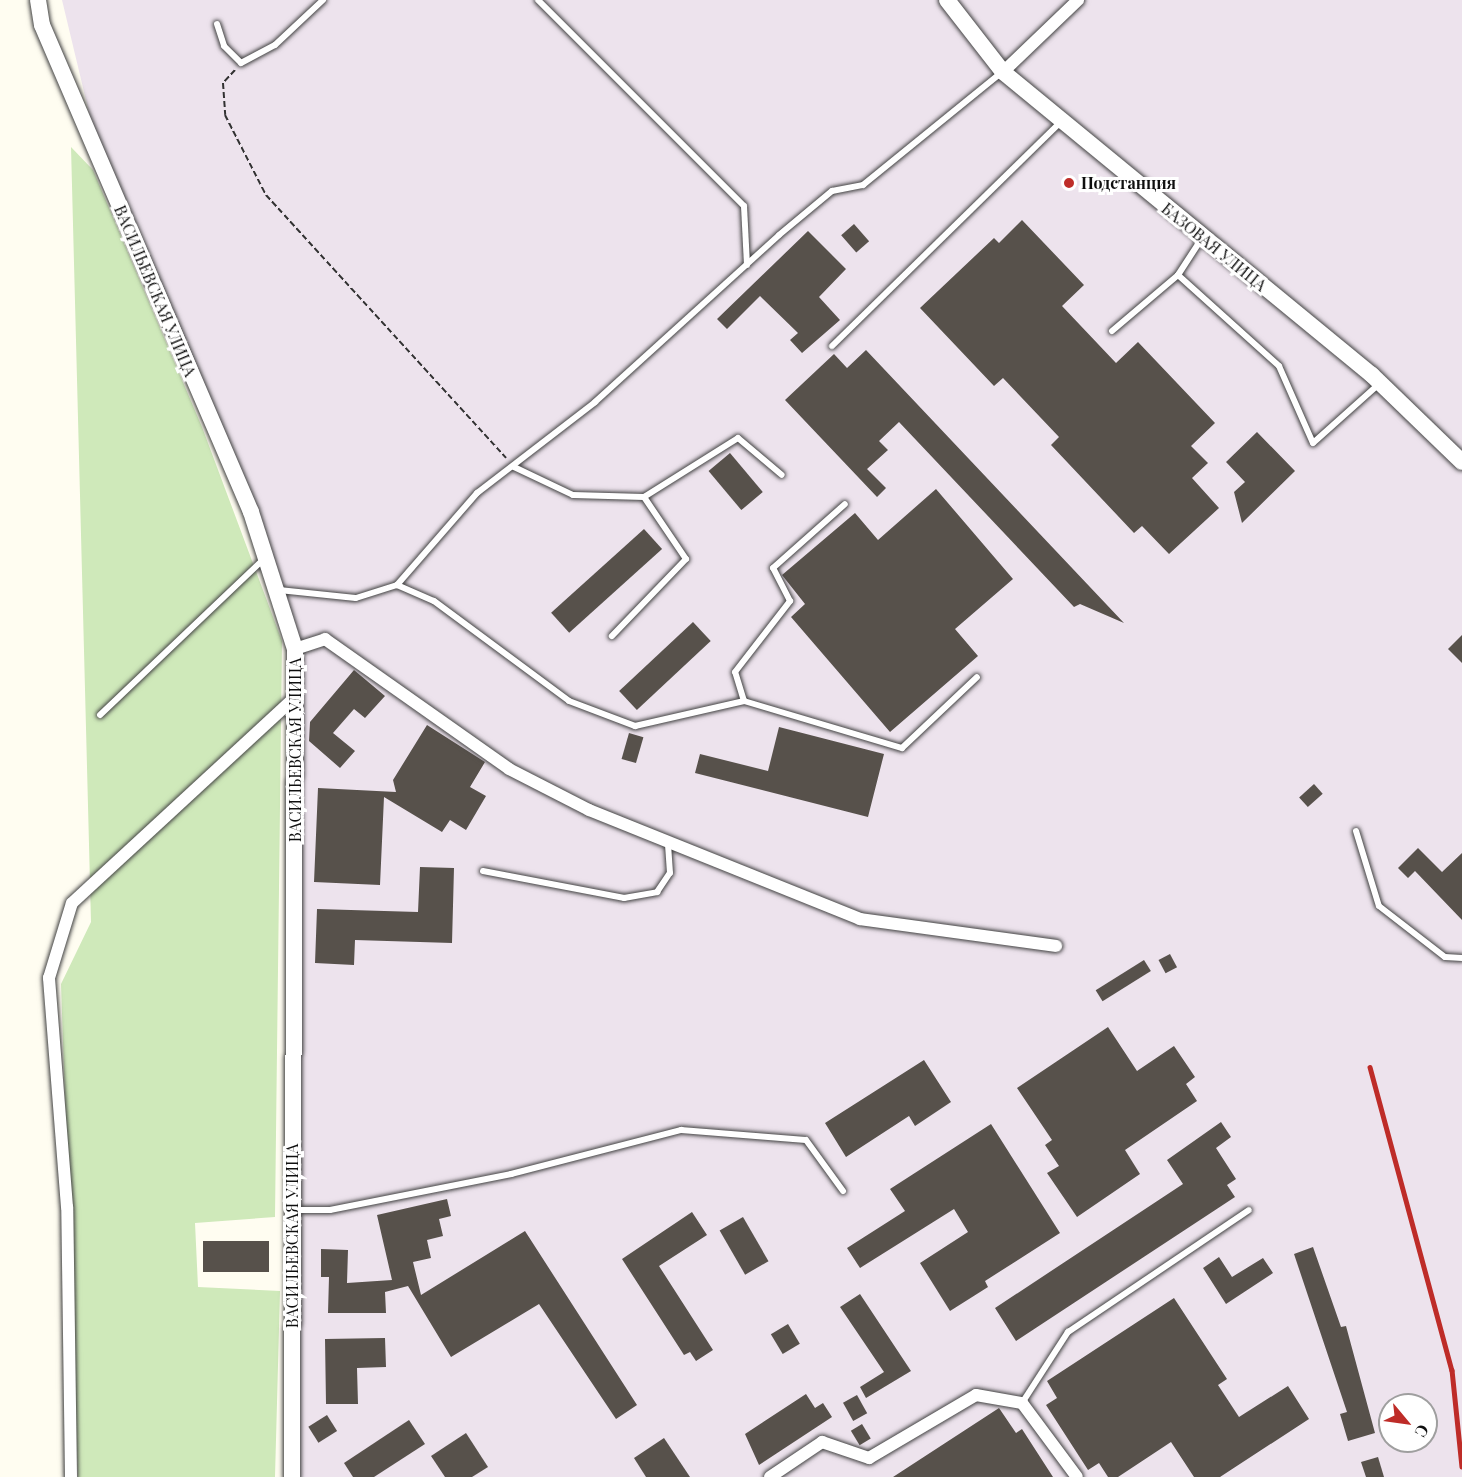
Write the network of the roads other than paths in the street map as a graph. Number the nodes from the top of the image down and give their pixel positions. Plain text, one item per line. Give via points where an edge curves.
1 (38, 0) edge
2 (323, 0) edge
3 (538, 0) edge
4 (947, 0) edge
5 (1078, 0) edge
6 (217, 24) dead end
7 (1003, 72) junction
8 (1060, 123) junction
9 (1203, 238) junction
10 (747, 265) junction
11 (1178, 275) junction
12 (1112, 331) dead end
13 (832, 346) dead end
14 (1380, 383) junction
15 (1462, 462) edge
16 (514, 467) junction
17 (782, 475) dead end
18 (644, 497) junction
19 (845, 504) dead end
20 (267, 557) junction
21 (398, 585) junction
22 (278, 590) junction
23 (612, 636) dead end
24 (295, 649) junction
25 (977, 677) dead end
26 (296, 696) junction
27 (744, 700) junction
28 (99, 715) dead end
29 (1356, 831) dead end
30 (668, 842) junction
31 (483, 871) dead end
32 (1056, 946) dead end
33 (1462, 958) edge
34 (843, 1191) dead end
35 (291, 1210) junction
36 (1249, 1210) dead end
37 (1022, 1403) junction
38 (71, 1477) edge
39 (292, 1477) edge
40 (770, 1477) edge
41 (1077, 1477) edge

1 - 20 street, ВАСИЛЬЕВСКАЯ УЛИЦА via 42,25
2 - 6 lane via 275,45 241,63 224,46
3 - 10 lane via 744,206
4 - 7 street, БАЗОВАЯ УЛИЦА
5 - 7 street
7 - 8 street, БАЗОВАЯ УЛИЦА
7 - 10 lane via 863,185 832,191
8 - 9 street, БАЗОВАЯ УЛИЦА
8 - 13 lane
9 - 11 lane
9 - 14 street, БАЗОВАЯ УЛИЦА
10 - 16 lane
11 - 12 lane
11 - 14 lane via 1279,366 1313,442
14 - 15 street, БАЗОВАЯ УЛИЦА
16 - 18 lane via 573,495
16 - 21 lane via 477,493
17 - 18 lane via 738,438
18 - 23 lane via 686,559
19 - 27 lane via 773,568 790,601 735,672
20 - 22 street, ВАСИЛЬЕВСКАЯ УЛИЦА
20 - 28 lane
21 - 22 lane via 356,598
21 - 27 lane via 434,601 569,702 635,726
22 - 24 street, ВАСИЛЬЕВСКАЯ УЛИЦА
24 - 26 street, ВАСИЛЬЕВСКАЯ УЛИЦА
24 - 30 street via 325,639 509,770
25 - 27 lane via 902,748
26 - 35 street, ВАСИЛЬЕВСКАЯ УЛИЦА
26 - 38 street via 72,903 49,978 67,1207
29 - 33 lane via 1379,906 1445,957
30 - 31 lane via 670,873 657,892 624,898
30 - 32 street via 860,919
34 - 35 lane via 806,1140 681,1130 512,1174 330,1210
35 - 39 street, ВАСИЛЬЕВСКАЯ УЛИЦА
36 - 37 lane via 1068,1332
37 - 40 street via 976,1395 869,1458 822,1442
37 - 41 street

